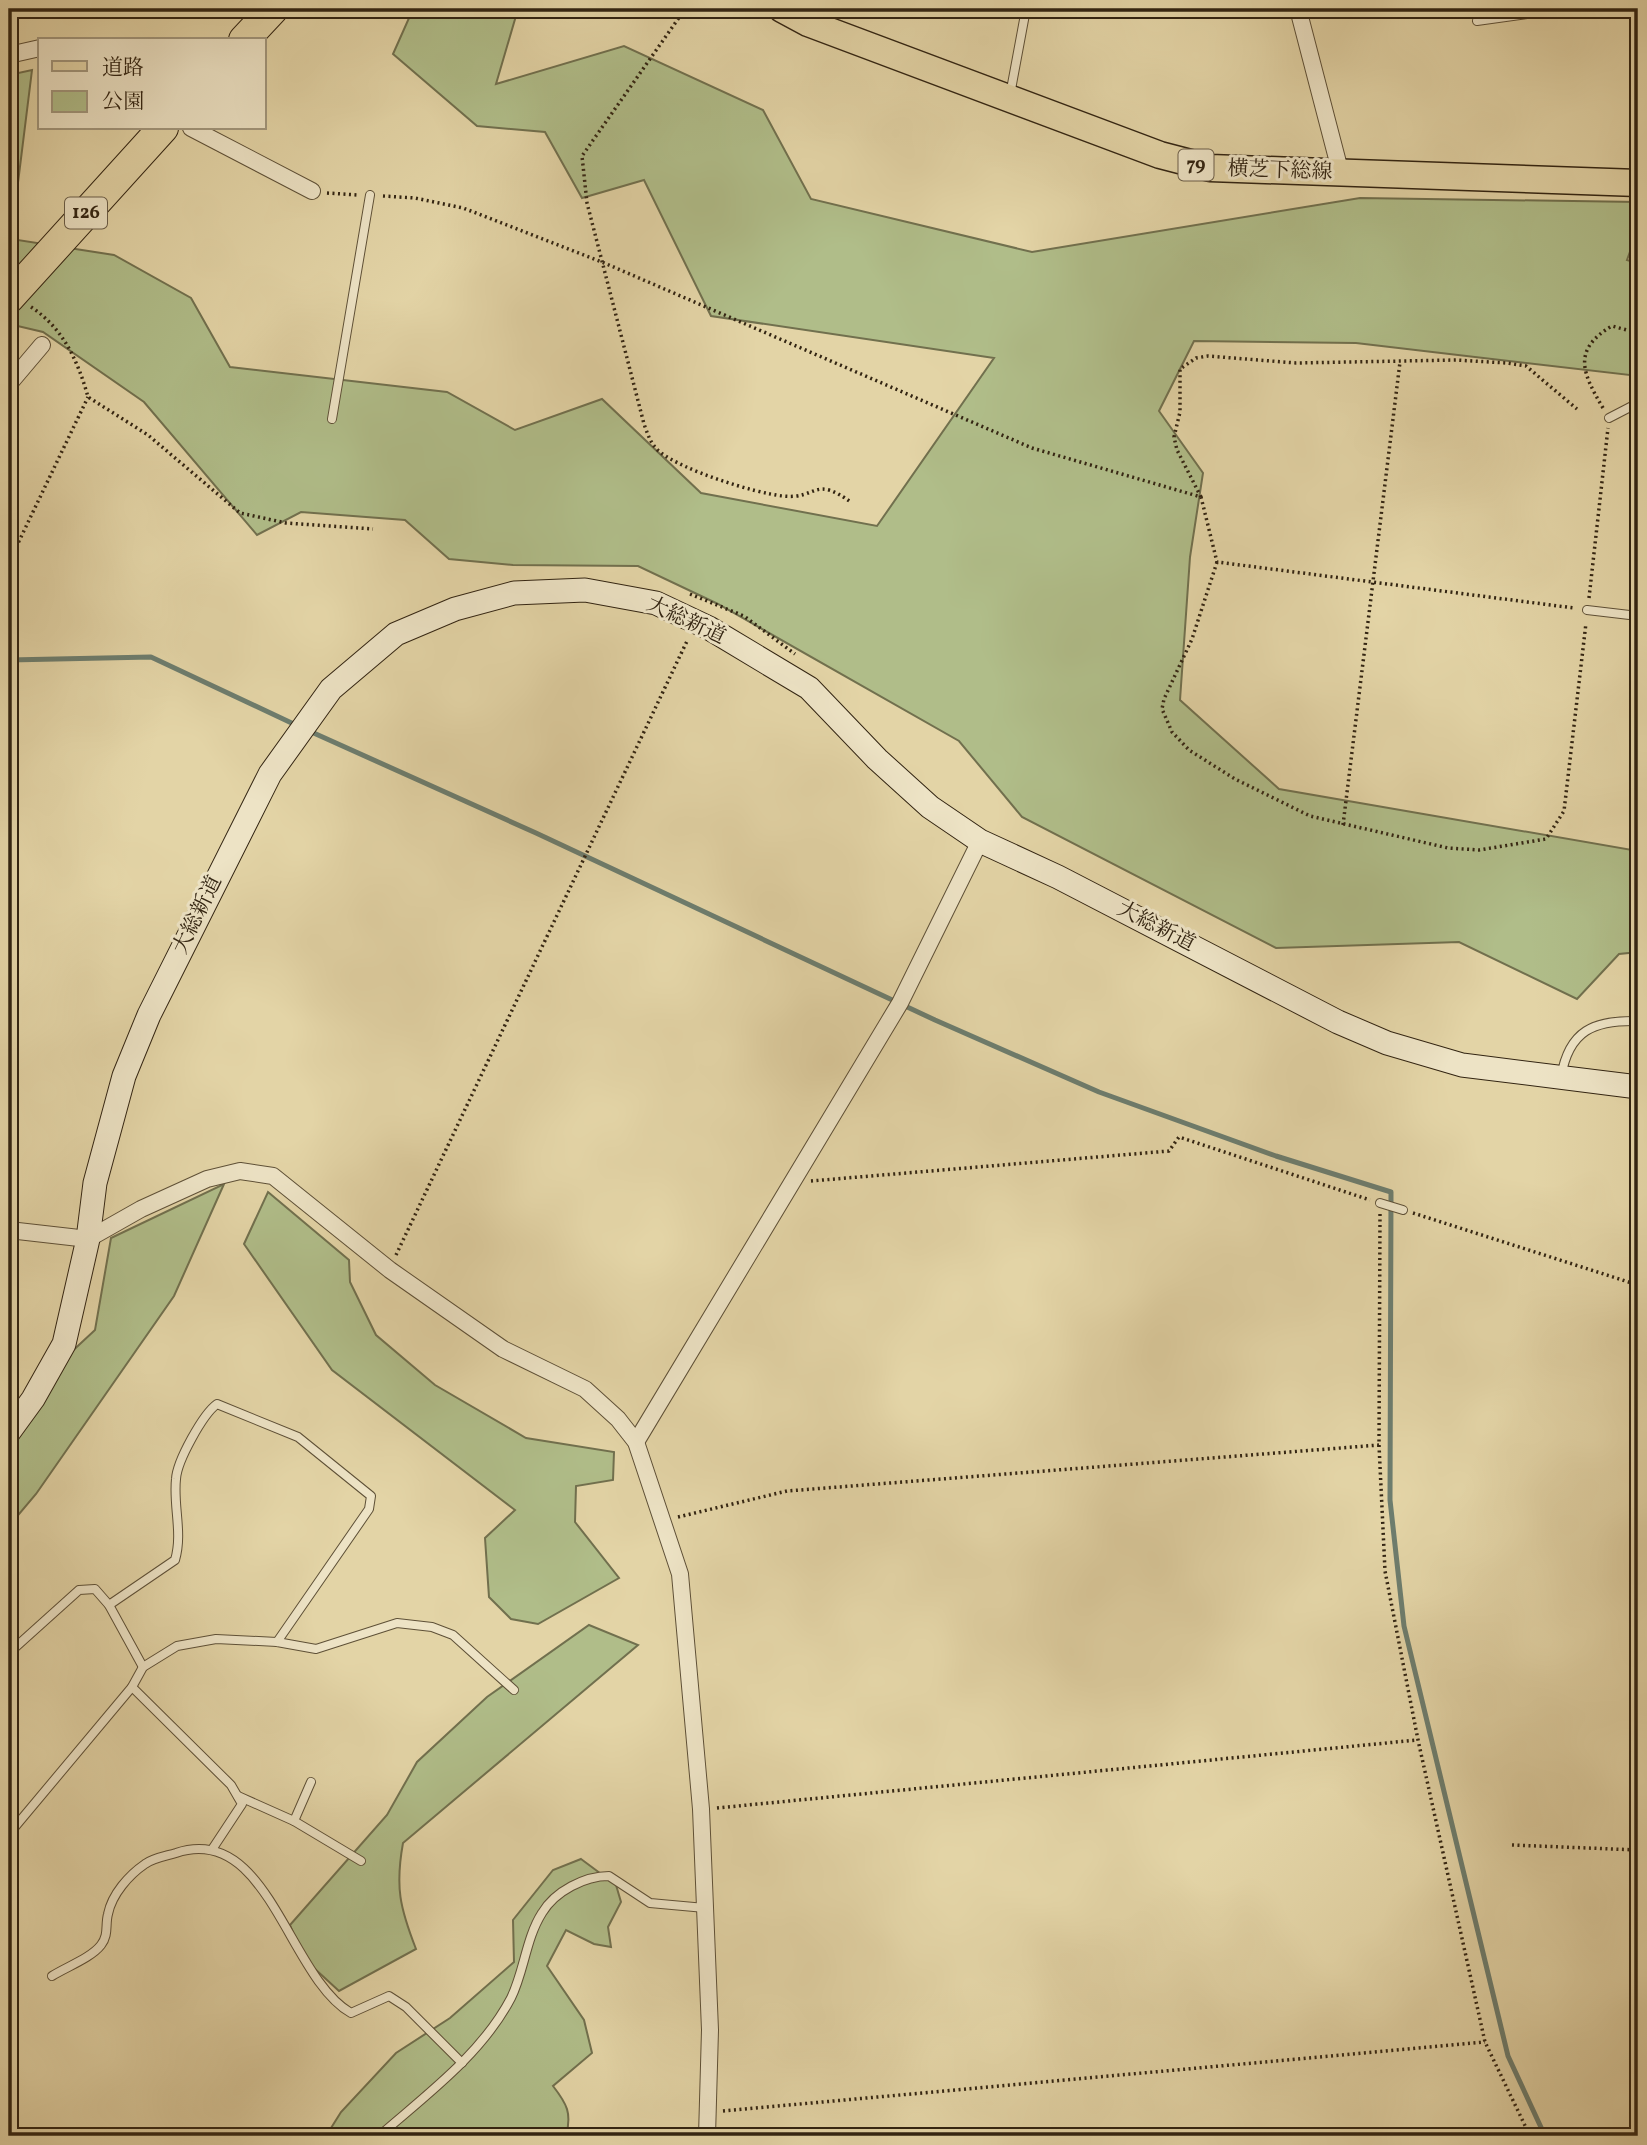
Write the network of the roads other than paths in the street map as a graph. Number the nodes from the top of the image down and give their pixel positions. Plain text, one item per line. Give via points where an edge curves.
1 (273, 9) edge
2 (782, 9) edge
3 (1026, 9) edge
4 (1298, 9) edge
5 (1564, 9) edge
6 (811, 16) edge
7 (1477, 21) dead end
8 (246, 38) edge
9 (38, 48) edge
10 (9, 55) edge
11 (1009, 98) junction
12 (161, 130) edge
13 (195, 130) edge
14 (1341, 174) junction
15 (1638, 183) edge
16 (312, 191) road end
17 (370, 195) road end
18 (17, 301) edge
19 (42, 345) dead end
20 (9, 384) edge
21 (1638, 403) edge
22 (1609, 418) road end
23 (331, 419) dead end
24 (1587, 610) road end
25 (1638, 616) edge
26 (980, 841) junction
27 (1638, 1021) edge
28 (1560, 1079) junction
29 (1638, 1087) edge
30 (1381, 1203) road end
31 (1403, 1210) road end
32 (9, 1230) edge
33 (88, 1239) junction
34 (9, 1432) edge
35 (636, 1442) junction
36 (109, 1605) junction
37 (277, 1642) junction
38 (9, 1653) edge
39 (143, 1667) junction
40 (132, 1687) junction
41 (514, 1690) dead end
42 (312, 1782) dead end
43 (237, 1797) junction
44 (294, 1821) junction
45 (9, 1834) edge
46 (213, 1848) junction
47 (361, 1861) dead end
48 (705, 1908) junction
49 (52, 1976) dead end
50 (462, 2063) junction
51 (379, 2136) edge
52 (706, 2136) edge

1 - 8 highway
2 - 6 main road, 横芝下総線 / 79
3 - 11 lane
4 - 14 street
5 - 7 lane
6 - 11 main road, 横芝下総線 / 79
9 - 10 street
11 - 14 main road, 横芝下総線 / 79 via 1160,155 1210,168
12 - 18 highway, 126
13 - 16 street
14 - 15 main road, 横芝下総線 / 79
17 - 23 lane
19 - 20 street
21 - 22 lane
24 - 25 lane
26 - 28 street, 大総新道 via 1387,1043 1462,1065
26 - 33 street, 大総新道 via 930,807 809,688 656,603 585,590 514,593 455,609 396,634 331,689 270,774 149,1014 124,1076 95,1183
26 - 35 street via 900,1003
27 - 28 lane via 1584,1029 1572,1044
28 - 29 street, 大総新道
30 - 31 lane
32 - 33 street
33 - 34 street, 大総新道 via 64,1344
33 - 35 street via 207,1180 240,1171 274,1176 390,1270 503,1349 585,1389
35 - 48 street via 680,1574
36 - 37 lane via 175,1560 179,1546 176,1477 206,1412 217,1404 298,1437 371,1496 369,1509
36 - 38 lane via 95,1589 79,1590
36 - 39 lane
37 - 39 lane via 216,1639 177,1646
37 - 41 lane via 316,1649 397,1623 432,1627 453,1635
39 - 40 lane
40 - 43 lane via 231,1785
40 - 45 lane
42 - 44 lane
43 - 44 lane
43 - 46 lane via 242,1804
44 - 47 lane
46 - 49 lane via 191,1847 147,1862 120,1888 99,1948
46 - 50 lane via 252,1874 320,1987 338,2006 351,2013 389,1996
48 - 50 lane via 650,1903 609,1876 583,1880 555,1897 541,1913 511,1997
48 - 52 street via 710,2030
50 - 51 lane

